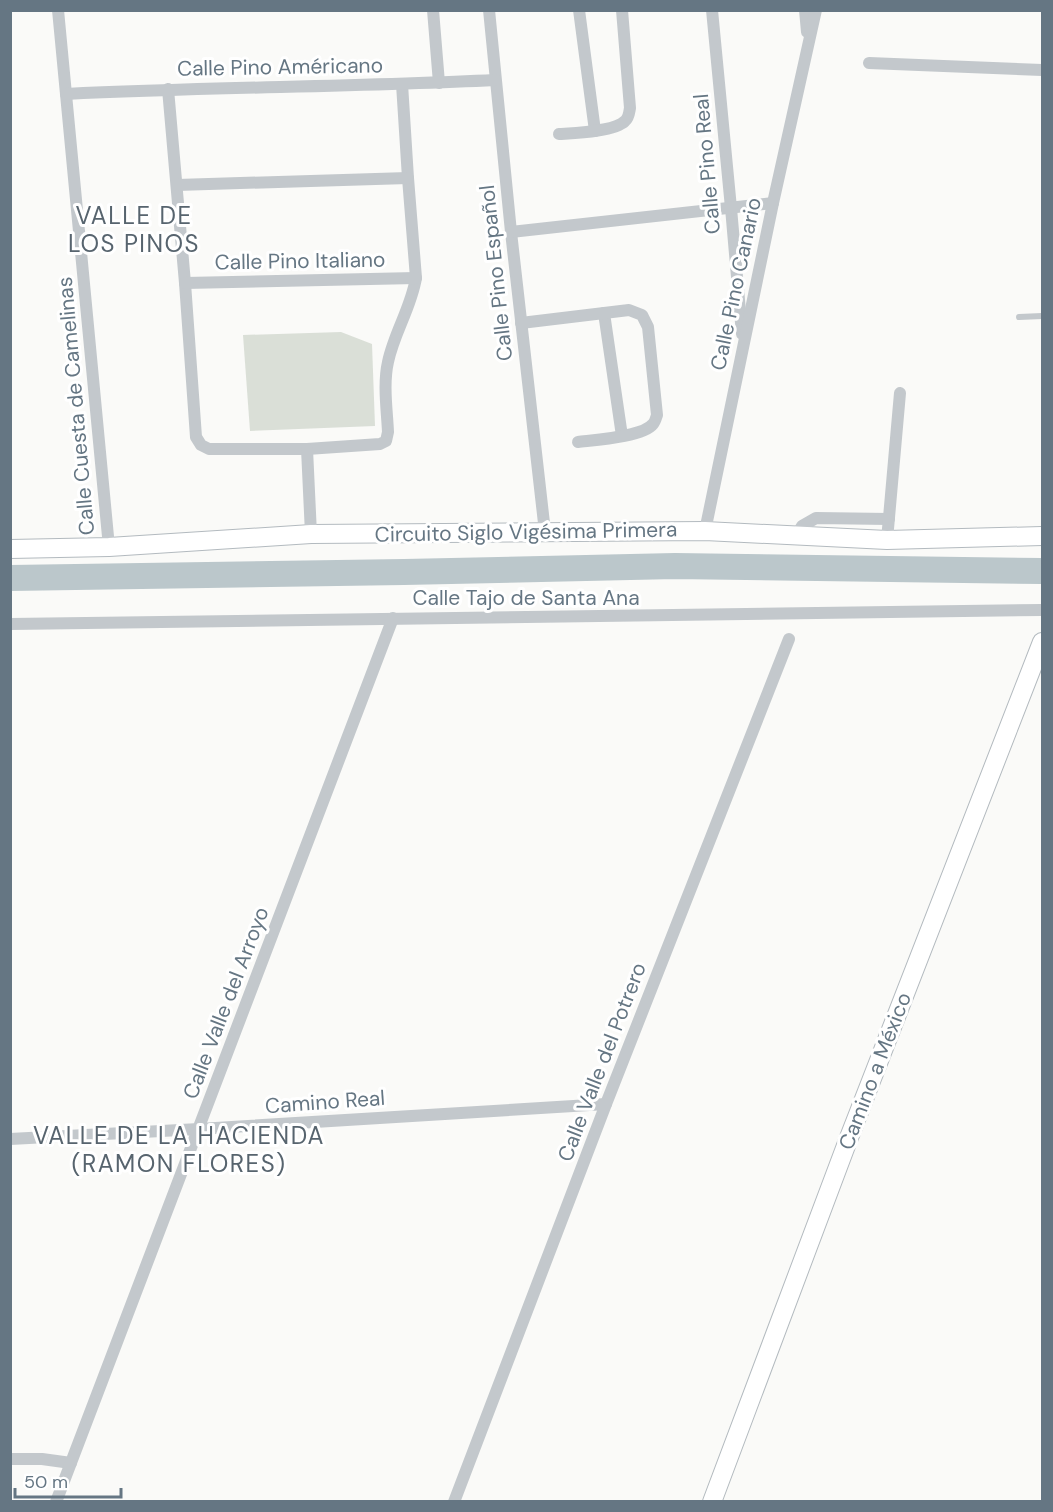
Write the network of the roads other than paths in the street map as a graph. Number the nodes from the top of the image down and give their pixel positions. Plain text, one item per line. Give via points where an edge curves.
1 (58, 10) edge
2 (433, 10) edge
3 (489, 10) edge
4 (579, 10) edge
5 (622, 10) edge
6 (712, 10) edge
7 (805, 10) edge
8 (816, 10) edge
9 (807, 45) junction
10 (869, 63) dead end
11 (1042, 70) edge
12 (495, 80) junction
13 (439, 83) junction
14 (402, 84) junction
15 (168, 89) junction
16 (66, 94) junction
17 (595, 131) junction
18 (559, 134) dead end
19 (408, 178) junction
20 (177, 185) junction
21 (773, 203) junction
22 (731, 208) junction
23 (510, 231) junction
24 (416, 279) junction
25 (185, 283) junction
26 (604, 313) junction
27 (1042, 316) edge
28 (1019, 317) dead end
29 (521, 323) junction
30 (743, 350) junction
31 (900, 393) dead end
32 (622, 436) junction
33 (578, 442) dead end
34 (307, 449) junction
35 (889, 519) junction
36 (705, 531) junction
37 (545, 532) junction
38 (311, 534) junction
39 (796, 536) junction
40 (1042, 536) edge
41 (887, 540) junction
42 (109, 547) junction
43 (10, 549) edge
44 (1042, 610) edge
45 (393, 618) junction
46 (10, 624) edge
47 (789, 639) dead end
48 (1042, 642) edge
49 (606, 1104) junction
50 (199, 1129) junction
51 (10, 1139) edge
52 (10, 1459) edge
53 (71, 1463) junction
54 (56, 1502) edge
55 (454, 1502) edge
56 (712, 1502) edge

1 - 16 street, Calle Cuesta de Camelinas
2 - 13 street
3 - 12 street, Calle Pino Español
4 - 17 street
5 - 17 street via 630,108 620,125
6 - 22 street, Calle Pino Real
7 - 9 street
8 - 9 street
9 - 21 street, Calle Pino Canario
10 - 11 street
12 - 13 street, Calle Pino Américano
12 - 23 street, Calle Pino Español
13 - 14 street, Calle Pino Américano
14 - 15 street, Calle Pino Américano
14 - 19 street
15 - 16 street, Calle Pino Américano
15 - 20 street
16 - 42 street, Calle Cuesta de Camelinas
17 - 18 street
19 - 20 street
19 - 24 street
20 - 25 street
21 - 22 street
21 - 30 street, Calle Pino Canario
22 - 23 street
22 - 30 street, Calle Pino Real
23 - 29 street, Calle Pino Español
24 - 25 street, Calle Pino Italiano
24 - 34 street via 387,363 386,441
25 - 34 street via 196,437 201,446
26 - 29 street
26 - 32 street
26 - 32 street via 629,310 642,315 648,327 657,415 653,425
27 - 28 lane
29 - 37 street, Calle Pino Español
30 - 36 street, Calle Pino Canario
31 - 35 street
32 - 33 street
34 - 38 street
35 - 39 street via 816,518 802,526
35 - 41 street
36 - 37 main road, Circuito Siglo Vigésima Primera
36 - 39 main road, Circuito Siglo Vigésima Primera
37 - 38 main road, Circuito Siglo Vigésima Primera
38 - 42 main road, Circuito Siglo Vigésima Primera
39 - 41 main road, Circuito Siglo Vigésima Primera
40 - 41 main road, Circuito Siglo Vigésima Primera
42 - 43 main road, Circuito Siglo Vigésima Primera
44 - 45 street, Calle Tajo de Santa Ana
45 - 46 street, Calle Tajo de Santa Ana
45 - 50 street, Calle Valle del Arroyo
47 - 49 street, Calle Valle del Potrero
48 - 56 main road, Camino a México
49 - 50 street, Camino Real
49 - 55 street, Calle Valle del Potrero
50 - 51 street, Camino Real
50 - 53 street, Calle Valle del Arroyo
52 - 53 street
53 - 54 street, Calle Valle del Arroyo

